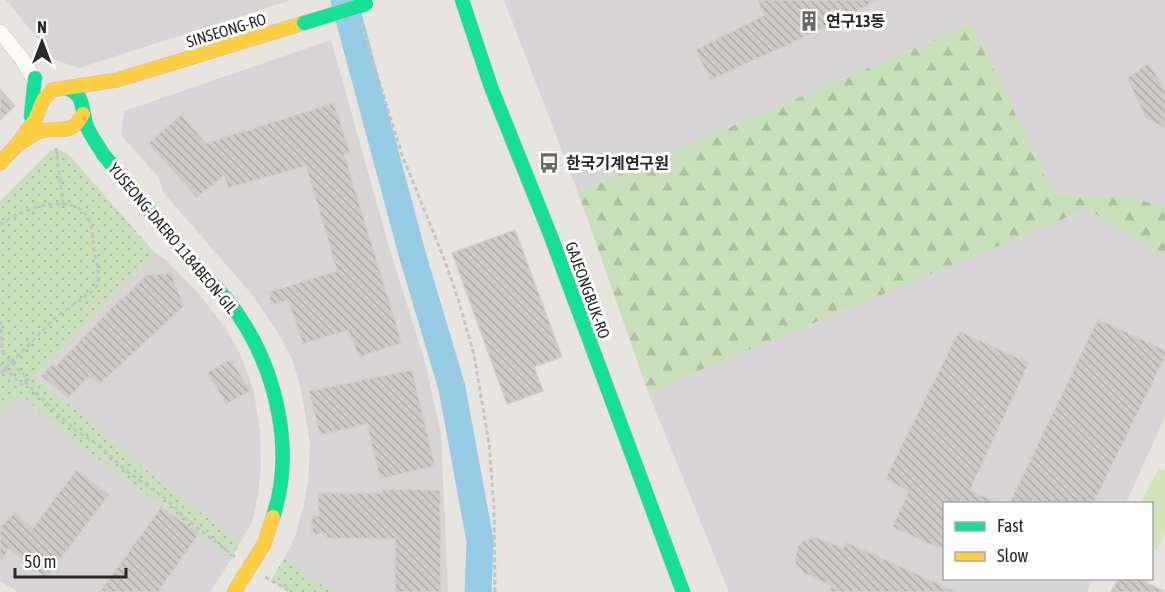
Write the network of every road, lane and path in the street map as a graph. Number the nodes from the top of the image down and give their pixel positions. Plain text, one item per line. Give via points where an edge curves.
1 (462, 0) edge
2 (372, 2) edge
3 (361, 22) dead end
4 (0, 32) edge
5 (38, 76) junction
6 (106, 86) junction
7 (62, 88) junction
8 (42, 103) junction
9 (88, 110) junction
10 (54, 129) junction
11 (29, 133) junction
12 (86, 142) junction
13 (56, 148) dead end
14 (0, 163) edge
15 (63, 205) junction
16 (0, 225) edge
17 (0, 321) edge
18 (1, 349) edge
19 (11, 362) junction
20 (0, 364) edge
21 (5, 369) junction
22 (0, 374) edge
23 (25, 382) junction
24 (249, 568) junction
25 (234, 592) edge
26 (292, 592) edge
27 (495, 592) edge
28 (683, 592) edge

1 - 28 street, GAJEONGBUK-RO via 491,87
2 - 6 street, SINSEONG-RO, bridge
3 - 27 path via 402,155 445,261 474,355 489,444
4 - 5 street
5 - 6 street
5 - 7 street
5 - 8 street
5 - 11 street
6 - 7 street
6 - 9 street via 94,96
7 - 8 street via 52,90
7 - 9 street, YUSEONG-DAERO 1184BEON-GIL via 78,94
8 - 10 street via 44,120
8 - 11 street
9 - 12 street, YUSEONG-DAERO 1184BEON-GIL
9 - 12 street via 75,126
10 - 11 street
10 - 12 street
11 - 12 street
11 - 14 street
12 - 24 street, YUSEONG-DAERO 1184BEON-GIL via 239,315 262,358 275,395 282,472 264,544
13 - 15 path
15 - 16 path via 33,208
15 - 19 path via 87,217 98,269 97,286 56,317
17 - 18 path
18 - 19 path
19 - 21 path
19 - 23 path via 28,378
20 - 21 path
21 - 22 path
21 - 23 path via 22,385
23 - 24 path via 76,431 99,445
24 - 25 street, YUSEONG-DAERO 1184BEON-GIL
24 - 26 path

